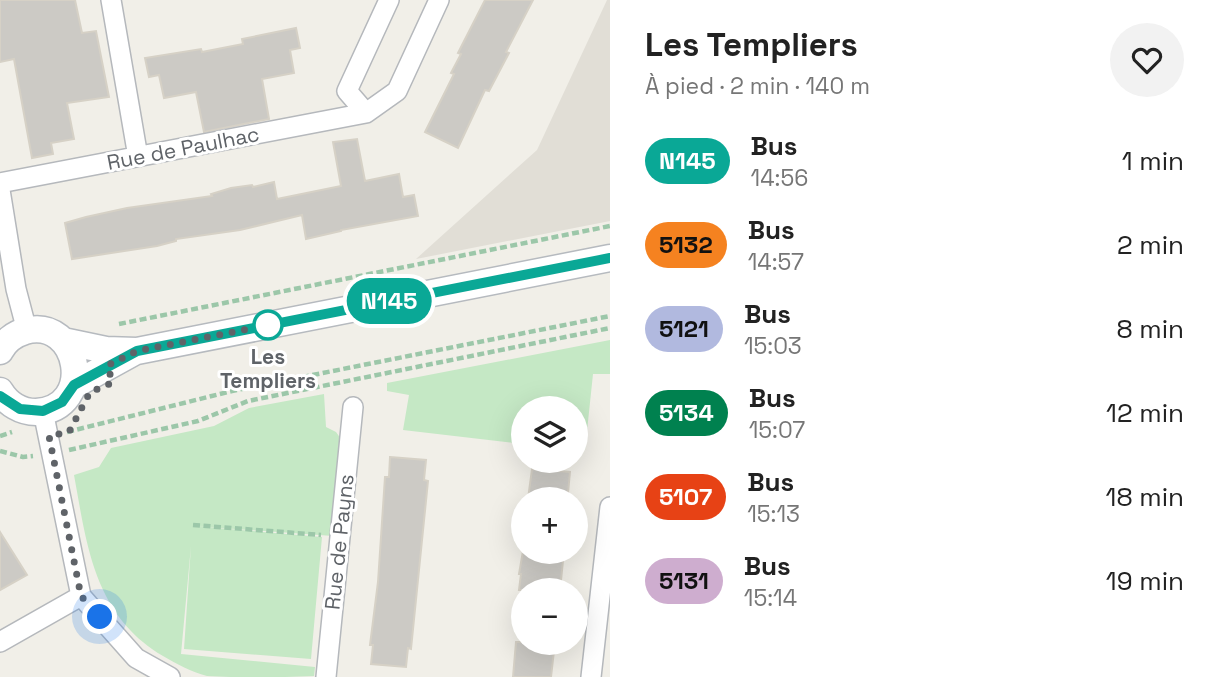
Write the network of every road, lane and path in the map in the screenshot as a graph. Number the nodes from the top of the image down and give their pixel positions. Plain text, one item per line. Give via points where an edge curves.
1 (111, 0) edge
2 (389, 0) edge
3 (439, 0) edge
4 (366, 113) junction
5 (138, 158) junction
6 (0, 183) edge
7 (0, 190) edge
8 (610, 226) edge
9 (610, 258) edge
10 (610, 316) edge
11 (610, 328) edge
12 (27, 331) junction
13 (63, 341) junction
14 (106, 350) junction
15 (0, 351) edge
16 (137, 351) junction
17 (74, 385) junction
18 (1, 394) edge
19 (353, 407) dead end
20 (74, 422) dead end
21 (69, 432) junction
22 (49, 433) junction
23 (0, 436) edge
24 (0, 451) edge
25 (610, 507) edge
26 (193, 525) dead end
27 (340, 537) junction
28 (81, 596) junction
29 (0, 642) edge
30 (170, 677) edge
31 (326, 677) edge
32 (591, 677) edge

1 - 5 street
2 - 4 street via 347,91
3 - 4 street, Rue de Paulhac via 397,91
4 - 5 street, Rue de Paulhac
5 - 6 street, Rue de Paulhac
7 - 12 street
8 - 14 path via 101,327
9 - 16 street
10 - 21 path via 232,391
11 - 22 path via 248,401 198,421
12 - 13 street via 46,331
12 - 15 street via 14,336
13 - 14 street
13 - 17 street via 75,361
14 - 16 street
16 - 17 street
17 - 22 street
18 - 22 street
19 - 27 street, Rue de Payns
20 - 21 path
21 - 22 path
22 - 23 path via 27,439 15,431
22 - 24 path via 23,457
22 - 28 street
25 - 32 street
26 - 27 path
27 - 31 street, Rue de Payns
28 - 29 street
28 - 30 street via 136,658

